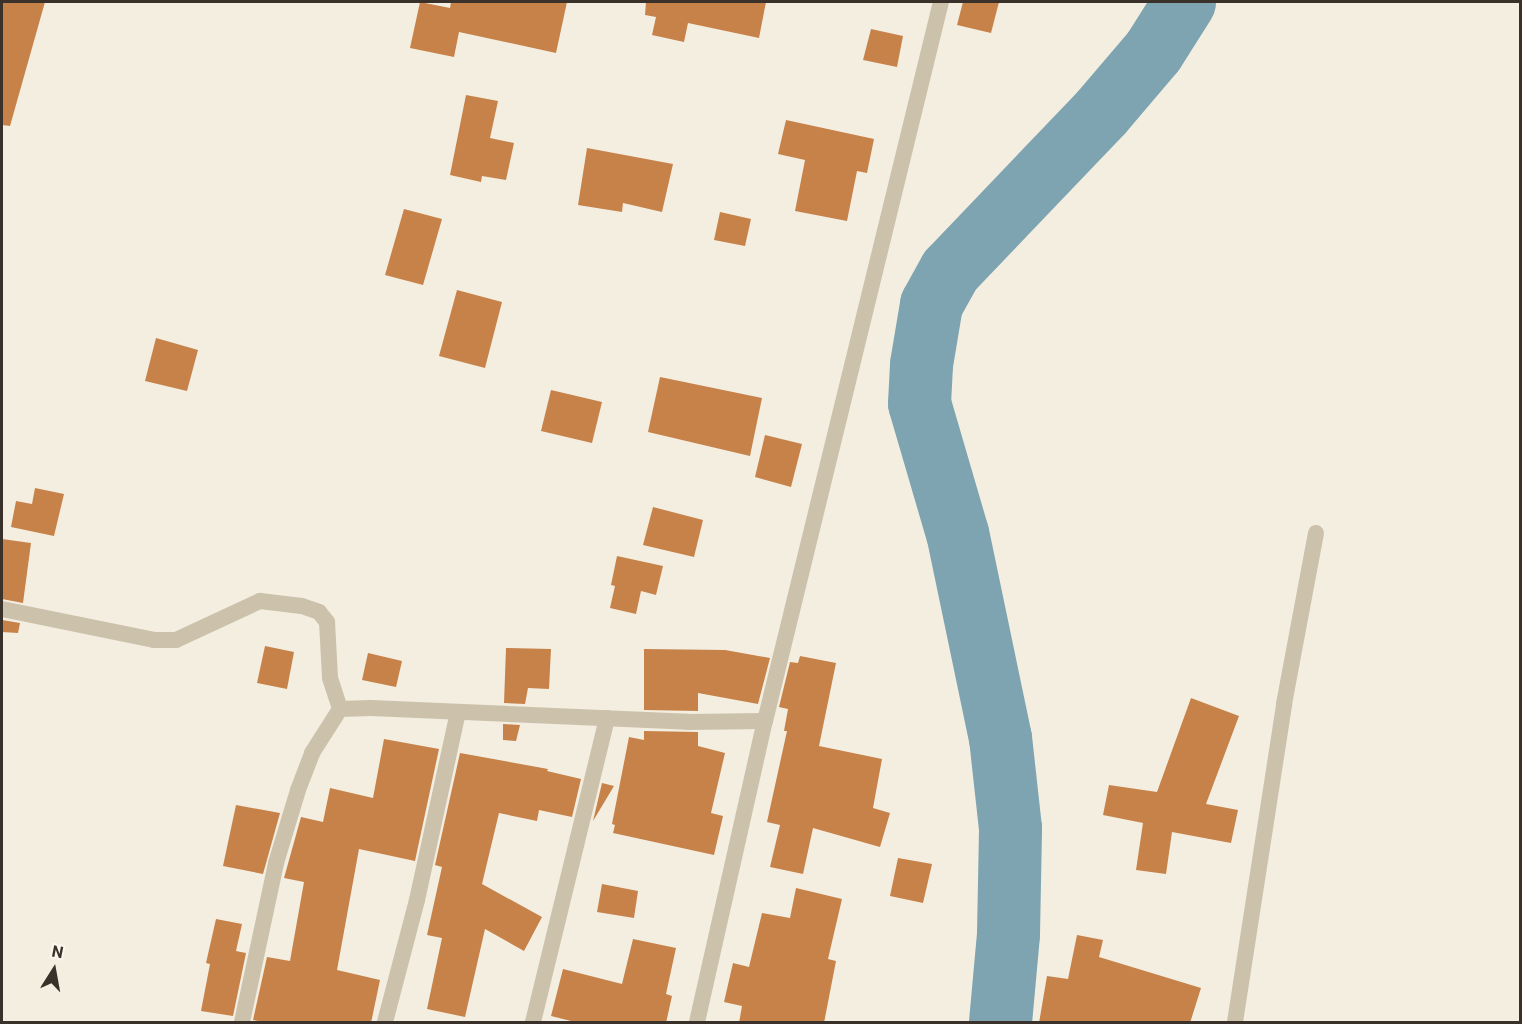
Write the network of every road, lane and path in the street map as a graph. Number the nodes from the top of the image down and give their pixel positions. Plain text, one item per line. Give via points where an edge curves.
1 (941, 2) edge
2 (1316, 533) dead end
3 (2, 609) edge
4 (340, 710) junction
5 (458, 712) junction
6 (607, 718) junction
7 (765, 721) junction
8 (242, 1023) edge
9 (385, 1023) edge
10 (533, 1023) edge
11 (697, 1023) edge
12 (1235, 1023) edge

1 - 7 street
2 - 12 street via 1284,704
3 - 4 street via 154,640 176,640 260,601 302,606 319,612 327,622 330,678
4 - 5 street
4 - 8 street via 312,753 298,790 276,863
5 - 6 street
5 - 9 street via 417,900
6 - 7 street
6 - 10 street
7 - 11 street

